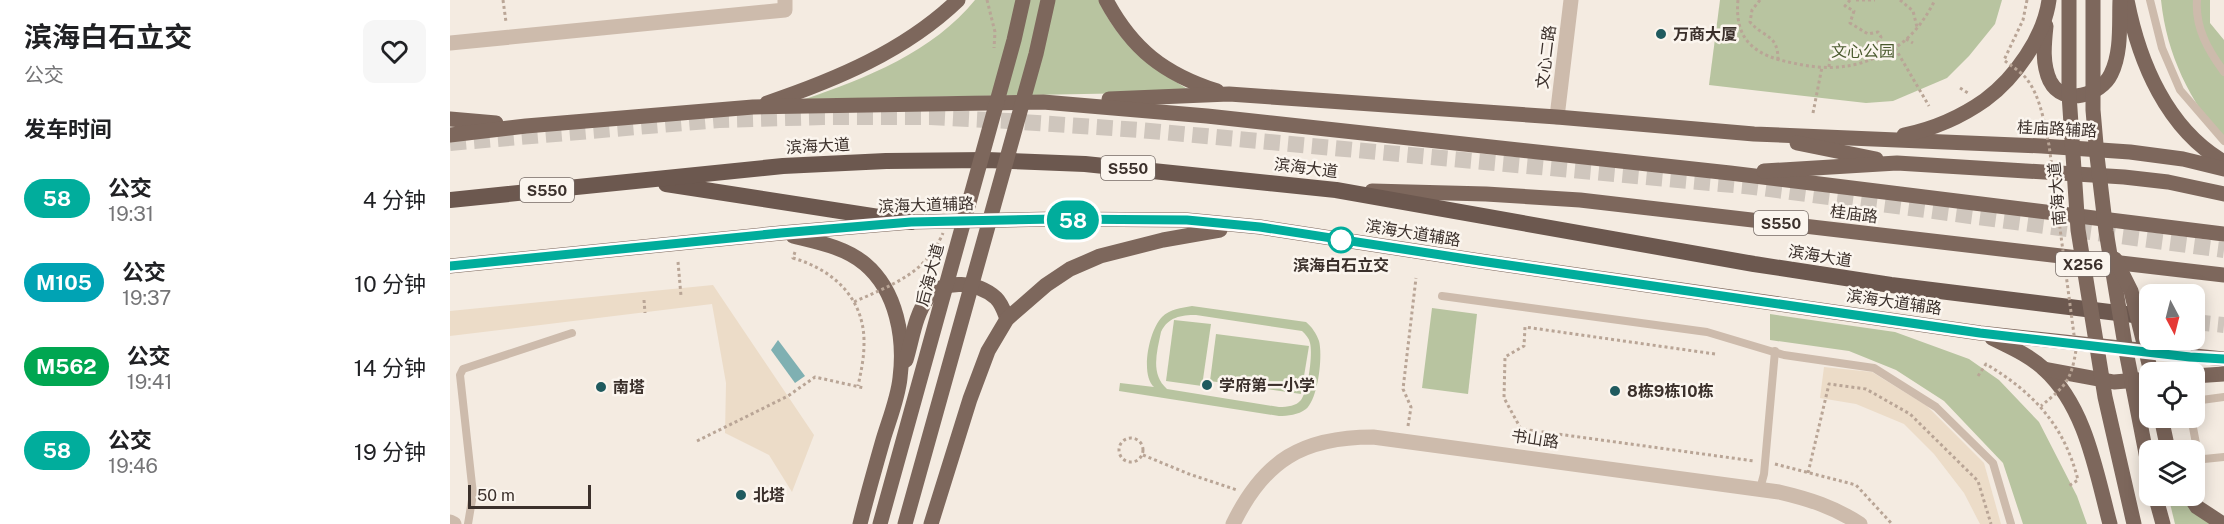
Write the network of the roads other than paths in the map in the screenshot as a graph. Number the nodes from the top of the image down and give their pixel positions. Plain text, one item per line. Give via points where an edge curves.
1 (785, 0) edge
2 (958, 0) edge
3 (1023, 0) edge
4 (1048, 0) edge
5 (1106, 0) edge
6 (1571, 0) edge
7 (2069, 0) edge
8 (2093, 0) edge
9 (2120, 0) edge
10 (2127, 0) edge
11 (2150, 0) edge
12 (2198, 0) edge
13 (2048, 6) edge
14 (450, 43) edge
15 (2224, 72) edge
16 (1229, 94) junction
17 (1043, 102) junction
18 (753, 107) junction
19 (1557, 117) junction
20 (450, 119) edge
21 (526, 126) junction
22 (1754, 134) junction
23 (450, 135) edge
24 (1886, 139) junction
25 (2224, 141) edge
26 (2224, 162) edge
27 (1897, 163) junction
28 (2224, 169) edge
29 (1730, 173) junction
30 (645, 181) junction
31 (1336, 190) junction
32 (2224, 194) edge
33 (450, 200) edge
34 (911, 222) junction
35 (1260, 227) junction
36 (781, 233) junction
37 (2224, 234) edge
38 (2109, 246) junction
39 (450, 266) edge
40 (2224, 275) edge
41 (1442, 296) dead end
42 (2139, 316) edge
43 (1007, 319) junction
44 (572, 333) dead end
45 (1980, 333) junction
46 (1775, 351) junction
47 (2224, 359) edge
48 (2149, 362) edge
49 (2044, 369) junction
50 (2224, 374) edge
51 (2205, 375) edge
52 (900, 380) junction
53 (2139, 380) edge
54 (2224, 398) edge
55 (2205, 400) edge
56 (2193, 428) edge
57 (2142, 440) edge
58 (2224, 457) edge
59 (1760, 489) junction
60 (2158, 506) edge
61 (2197, 506) edge
62 (450, 522) edge
63 (454, 524) edge
64 (468, 524) edge
65 (860, 524) edge
66 (880, 524) edge
67 (905, 524) edge
68 (931, 524) edge
69 (1233, 524) edge
70 (1860, 524) edge
71 (2012, 524) edge
72 (2110, 524) edge
73 (2134, 524) edge
74 (2163, 524) edge
75 (2223, 524) edge

1 - 14 street via 785,10
2 - 18 main road via 908,38 863,65 820,85
3 - 66 main road, 后海大道, bridge
4 - 67 main road, bridge
5 - 16 main road via 1140,49 1164,69 1192,83
6 - 19 street, 文心二路
7 - 73 main road, 南海大道 / X256, bridge via 2069,94 2078,230 2105,397
8 - 38 main road, X256, bridge via 2093,110
9 - 13 main road via 2111,75 2101,87 2076,96 2052,84 2046,71 2043,49
10 - 26 main road via 2139,50 2156,86 2192,136
11 - 25 lane via 2162,48 2180,90
12 - 15 lane via 2196,14 2201,33
13 - 24 main road via 2032,45 2010,76 1985,100 1923,131
16 - 17 main road
16 - 19 main road
17 - 18 main road
17 - 29 main road via 1208,116
18 - 21 main road
19 - 22 main road
20 - 21 main road
21 - 23 main road
22 - 24 main road
22 - 27 main road
24 - 28 main road, 桂庙路辅路 via 2130,152
27 - 29 main road
27 - 32 main road via 2077,173 2168,182
29 - 37 main road, 桂庙路
30 - 31 highway, 滨海大道 / S550 via 783,166 987,160 1085,164
30 - 33 highway, 滨海大道 / S550
30 - 34 highway
31 - 40 main road, 桂庙路 / S550 via 1580,200
31 - 42 highway, 滨海大道 / S550 via 1765,266
34 - 35 main road, 滨海大道辅路 via 1187,220
34 - 36 main road, 滨海大道辅路
35 - 43 main road via 1205,231 1100,256 1046,285
35 - 45 main road, 滨海大道辅路
36 - 39 main road, 滨海大道辅路
36 - 52 main road via 843,250 865,264 879,280 897,320 902,355
38 - 48 main road, bridge via 2131,291
38 - 57 main road, X256, bridge
41 - 46 lane via 1707,332
43 - 52 main road via 997,299 977,288 966,284 936,290 924,303
43 - 68 main road via 984,361
44 - 64 lane via 463,369 460,375 473,494
45 - 47 main road, 滨海大道辅路
45 - 49 main road via 2017,350
46 - 59 lane
46 - 71 lane via 1874,368 1936,407 1993,464
49 - 53 main road via 2114,382
49 - 72 main road via 2064,393 2079,421
50 - 51 main road
52 - 65 main road
54 - 55 lane
56 - 58 lane via 2198,454 2204,459
59 - 69 street, 书山路 via 1406,440 1344,437 1320,441 1280,462 1250,494
59 - 70 street, 书山路 via 1810,499
60 - 74 main road
61 - 75 main road
62 - 63 street

